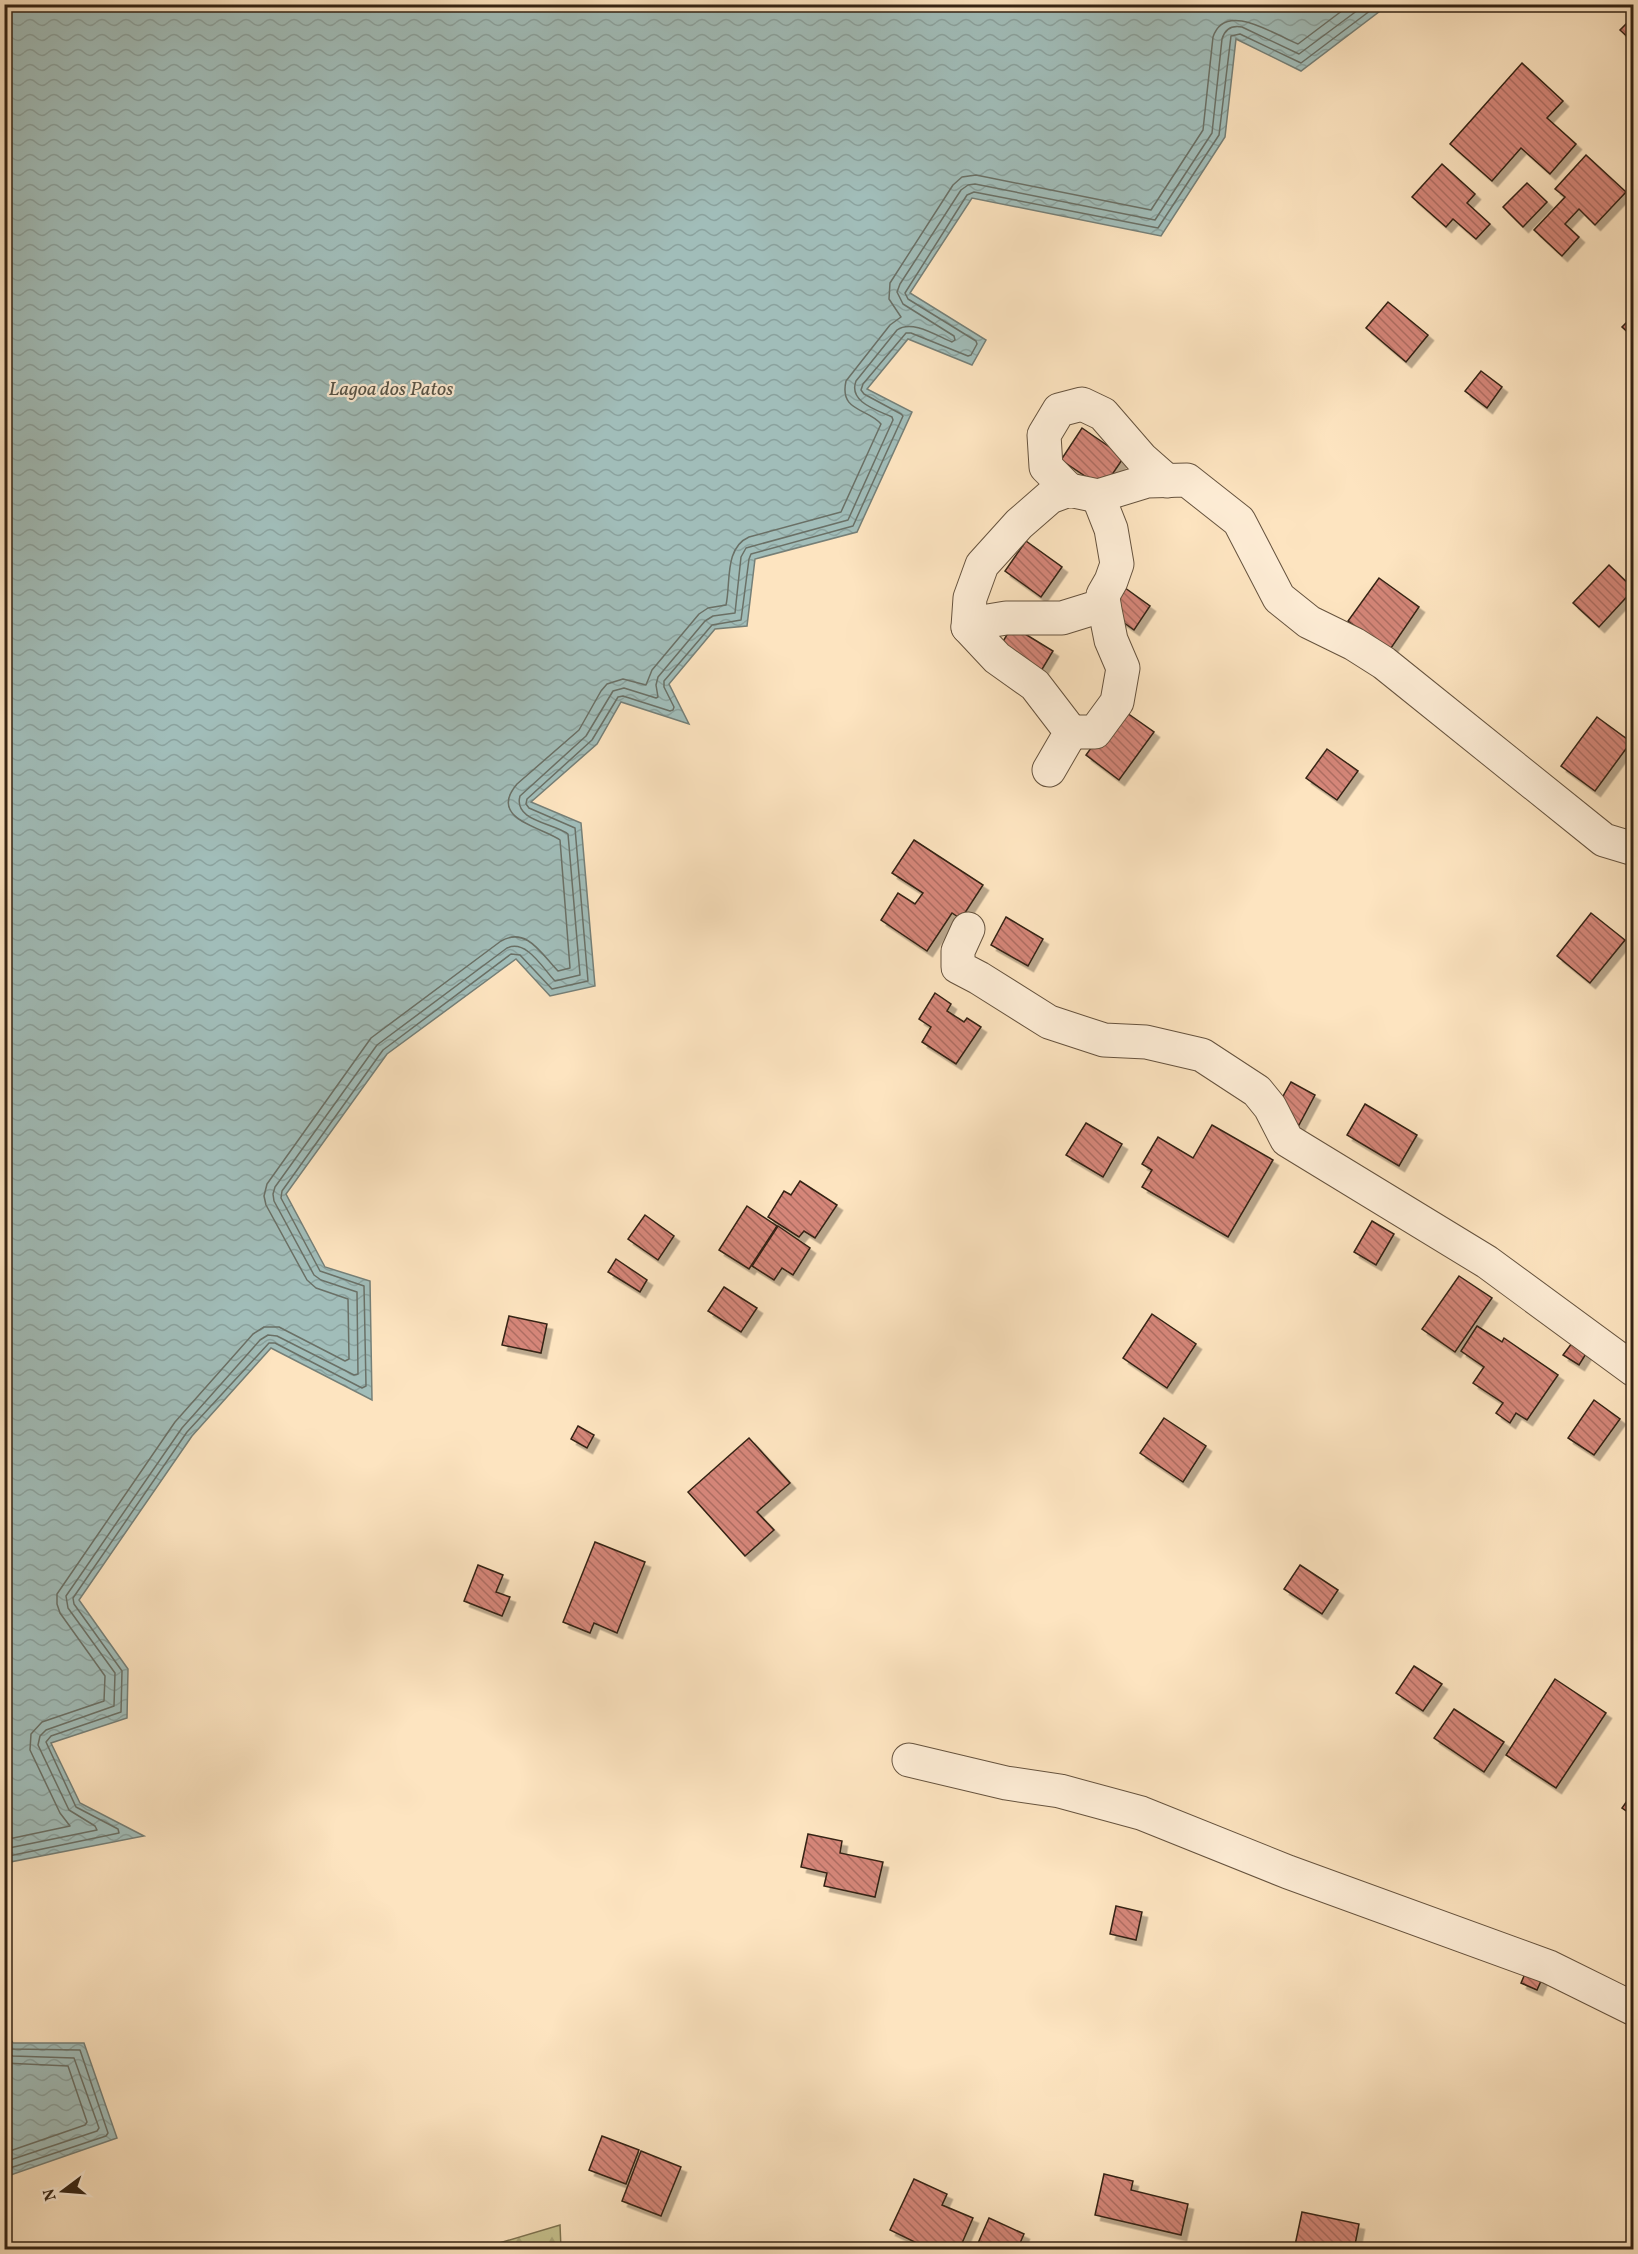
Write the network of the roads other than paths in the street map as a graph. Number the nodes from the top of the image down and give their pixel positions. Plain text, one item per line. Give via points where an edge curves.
1 (1167, 481) junction
2 (1084, 493) junction
3 (1104, 605) junction
4 (968, 627) junction
5 (1071, 732) junction
6 (1049, 770) dead end
7 (1634, 849) edge
8 (968, 929) dead end
9 (1634, 1370) edge
10 (909, 1760) dead end
11 (1634, 2009) edge

1 - 2 lane
1 - 2 lane via 1103,414 1082,404 1059,410 1044,435 1046,467
1 - 7 lane via 1187,480 1239,521 1279,598 1309,622 1384,663 1604,840
2 - 3 lane via 1112,529 1117,564 1103,595
2 - 4 lane via 1050,497 982,565 970,598
3 - 4 lane via 1062,618 1006,618
3 - 5 lane via 1123,668 1117,702 1095,732
4 - 5 lane via 998,658 1035,685
5 - 6 lane
8 - 9 lane via 958,951 958,967 1049,1022 1104,1040 1146,1042 1202,1055 1257,1091 1287,1140 1487,1262
10 - 11 lane via 1006,1783 1060,1791 1141,1813 1288,1872 1549,1967

